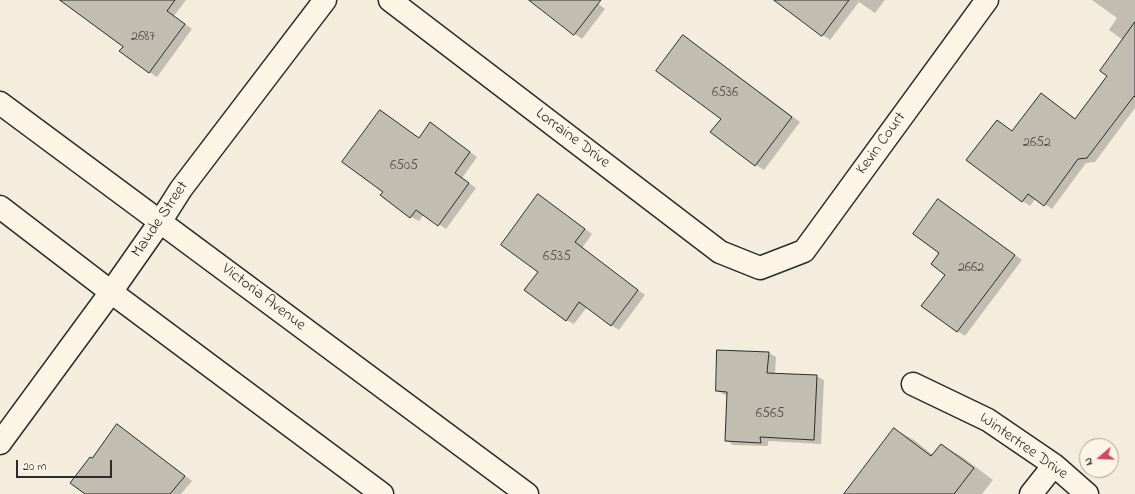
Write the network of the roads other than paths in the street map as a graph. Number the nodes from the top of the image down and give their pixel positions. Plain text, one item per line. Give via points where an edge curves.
1 (325, 0) edge
2 (390, 0) edge
3 (987, 0) edge
4 (0, 103) edge
5 (0, 207) edge
6 (160, 222) junction
7 (760, 268) joint
8 (111, 292) junction
9 (913, 384) dead end
10 (0, 443) edge
11 (1054, 465) junction
12 (382, 494) edge
13 (527, 494) edge
14 (1031, 494) edge
15 (1087, 494) edge

1 - 6 street, Maude Street via 181,189
2 - 7 street, Lorraine Drive via 720,252
3 - 7 street, Kevin Court via 804,251
4 - 6 street, Victoria Avenue
5 - 8 street
6 - 8 street, Maude Street
6 - 13 street, Victoria Avenue
8 - 10 street, Maude Street
8 - 12 street
9 - 11 street, Wintertree Drive via 988,420
11 - 14 street
11 - 15 street, Wintertree Drive

